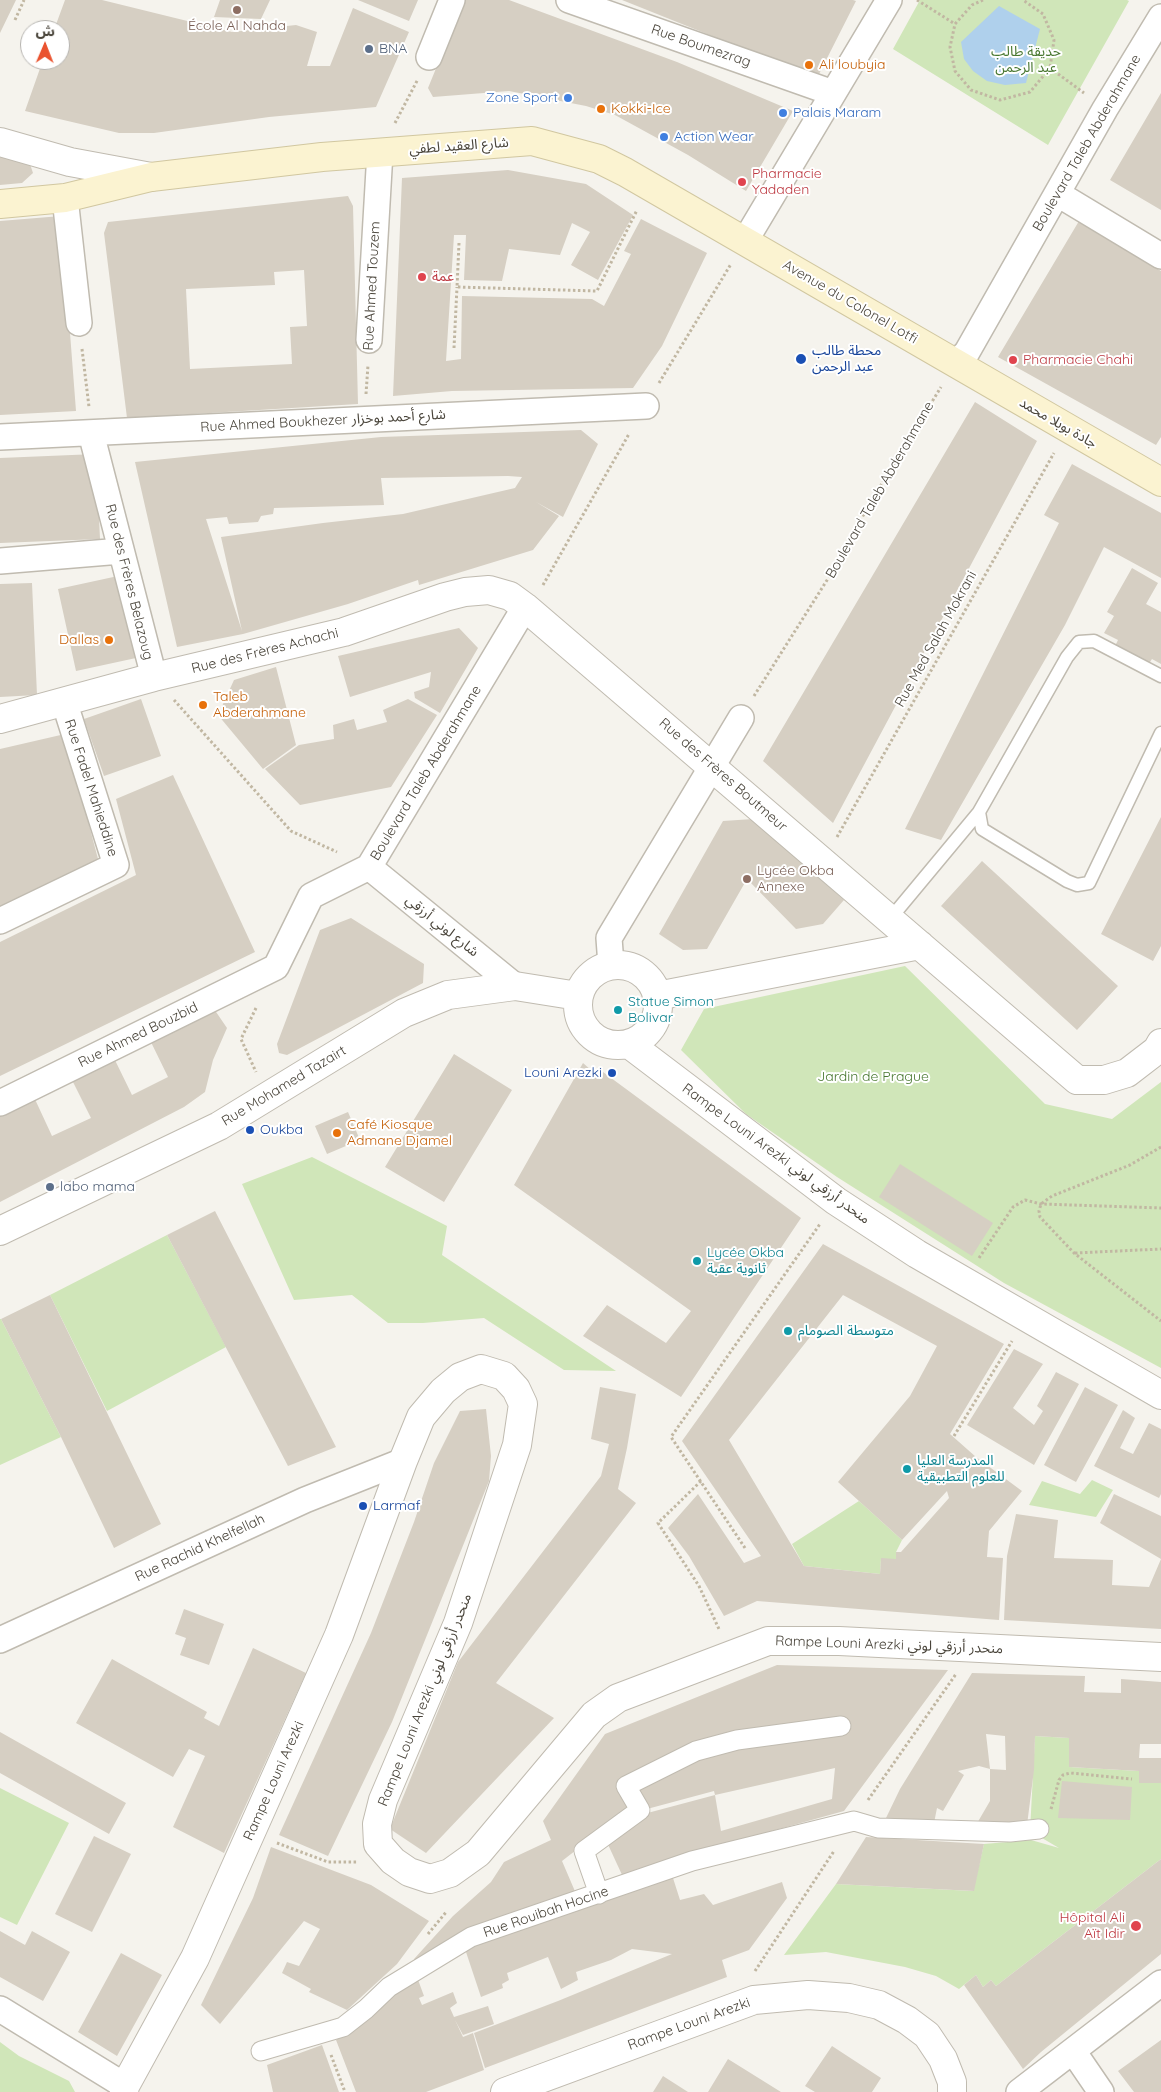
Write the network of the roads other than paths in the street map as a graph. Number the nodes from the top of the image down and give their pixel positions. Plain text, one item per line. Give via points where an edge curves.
1 (452, 0) edge
2 (569, 0) edge
3 (889, 0) edge
4 (1161, 17) edge
5 (429, 58) road end
6 (833, 93) junction
7 (0, 142) edge
8 (380, 152) junction
9 (151, 177) junction
10 (1058, 194) junction
11 (65, 198) junction
12 (0, 204) edge
13 (745, 241) junction
14 (1161, 256) edge
15 (79, 323) road end
16 (369, 340) road end
17 (956, 363) junction
18 (646, 406) dead end
19 (91, 433) junction
20 (0, 437) edge
21 (1160, 478) edge
22 (121, 550) junction
23 (0, 562) edge
24 (525, 607) junction
25 (1161, 676) edge
26 (154, 677) junction
27 (64, 701) junction
28 (740, 718) road end
29 (0, 719) edge
30 (1161, 733) edge
31 (712, 765) junction
32 (979, 812) junction
33 (369, 867) junction
34 (890, 918) junction
35 (0, 921) edge
36 (920, 945) junction
37 (612, 965) junction
38 (276, 967) joint
39 (515, 986) junction
40 (578, 996) junction
41 (657, 996) junction
42 (1161, 1043) edge
43 (628, 1044) junction
44 (0, 1103) edge
45 (0, 1231) edge
46 (1161, 1395) edge
47 (403, 1461) junction
48 (0, 1640) edge
49 (1161, 1657) edge
50 (840, 1726) dead end
51 (1039, 1829) road end
52 (599, 1894) junction
53 (1161, 1983) edge
54 (0, 2009) edge
55 (261, 2051) dead end
56 (1073, 2051) junction
57 (124, 2089) edge
58 (506, 2092) edge
59 (952, 2092) edge
60 (1019, 2092) edge
61 (1101, 2092) edge

1 - 5 street
2 - 6 street, Rue Boumezrag
3 - 6 street
4 - 10 street, Boulevard Taleb Abderahmane
6 - 13 street
7 - 9 street via 70,162
8 - 9 main road, شارع العقيد لطفي
8 - 13 main road, شارع العقيد لطفي via 532,140 599,160 650,185
8 - 16 street, Rue Ahmed Touzem
9 - 11 main road
10 - 14 street
10 - 17 street, Boulevard Taleb Abderahmane via 967,352
11 - 12 main road
11 - 15 street
13 - 17 main road, Avenue du Colonel Lotfi
17 - 21 main road, جادة بوبلا محمد
18 - 19 street, Rue Ahmed Boukhezer شارع أحمد بوخزار
19 - 20 street, Rue Ahmed Boukhezer شارع أحمد بوخزار
19 - 22 street, Rue des Frères Belazoug
22 - 23 street
22 - 26 street, Rue des Frères Belazoug
24 - 26 street, Rue des Frères Achachi via 510,596 489,590 465,592 344,632
24 - 31 street, Rue des Frères Boutmeur
24 - 33 street, Boulevard Taleb Abderahmane
25 - 32 lane via 1094,641 1079,642 1067,657
26 - 27 street, Rue des Frères Achachi
27 - 29 street, Rue des Frères Achachi
27 - 35 street, Rue Fadel Mahieddine via 116,865
28 - 31 street
30 - 32 lane via 1089,883 1077,885 1067,882 982,829
31 - 34 street, Rue des Frères Boutmeur
31 - 37 street via 608,938
32 - 34 lane
33 - 38 street, Boulevard Taleb Abderahmane via 311,896
33 - 39 street, شارع لوني أرزقي
34 - 36 street, Rue des Frères Boutmeur
36 - 41 street
36 - 42 street via 1076,1080 1104,1080 1127,1073 1157,1050
37 - 40 street via 586,979
37 - 41 street via 635,968 653,985
38 - 44 street, Rue Ahmed Bouzbid
39 - 40 street, Rue Mohamed Tazairt
39 - 45 street, Rue Mohamed Tazairt via 448,995 404,1013 219,1126
40 - 43 street via 580,1020 588,1032 599,1041
41 - 43 street via 658,1007 651,1028 644,1036
43 - 46 street, Rampe Louni Arezki منحدر أرزقي لوني via 836,1201 961,1280
47 - 48 street, Rue Rachid Khelfellah via 305,1500
47 - 49 street, Rampe Louni Arezki منحدر أرزقي لوني via 421,1417 460,1377 481,1369 504,1376 516,1389 523,1404 517,1445 458,1623 377,1824 378,1844 393,1861 408,1872 430,1880 450,1873 478,1853 594,1715 618,1698 768,1641 830,1641
47 - 57 street, Rampe Louni Arezki via 339,1635 195,1958
50 - 52 street via 737,1740 704,1749 626,1786 640,1810 584,1851
51 - 52 street, Rue Rouibah Hocine via 1010,1832 878,1828 854,1820 692,1861
52 - 55 street, Rue Rouibah Hocine via 471,1937 389,1987 343,2027
53 - 56 street
54 - 57 street
56 - 60 street
56 - 61 street
58 - 59 street, Rampe Louni Arezki via 754,2000 808,1995 849,1998 879,2005 907,2020 927,2035 943,2059 952,2082

